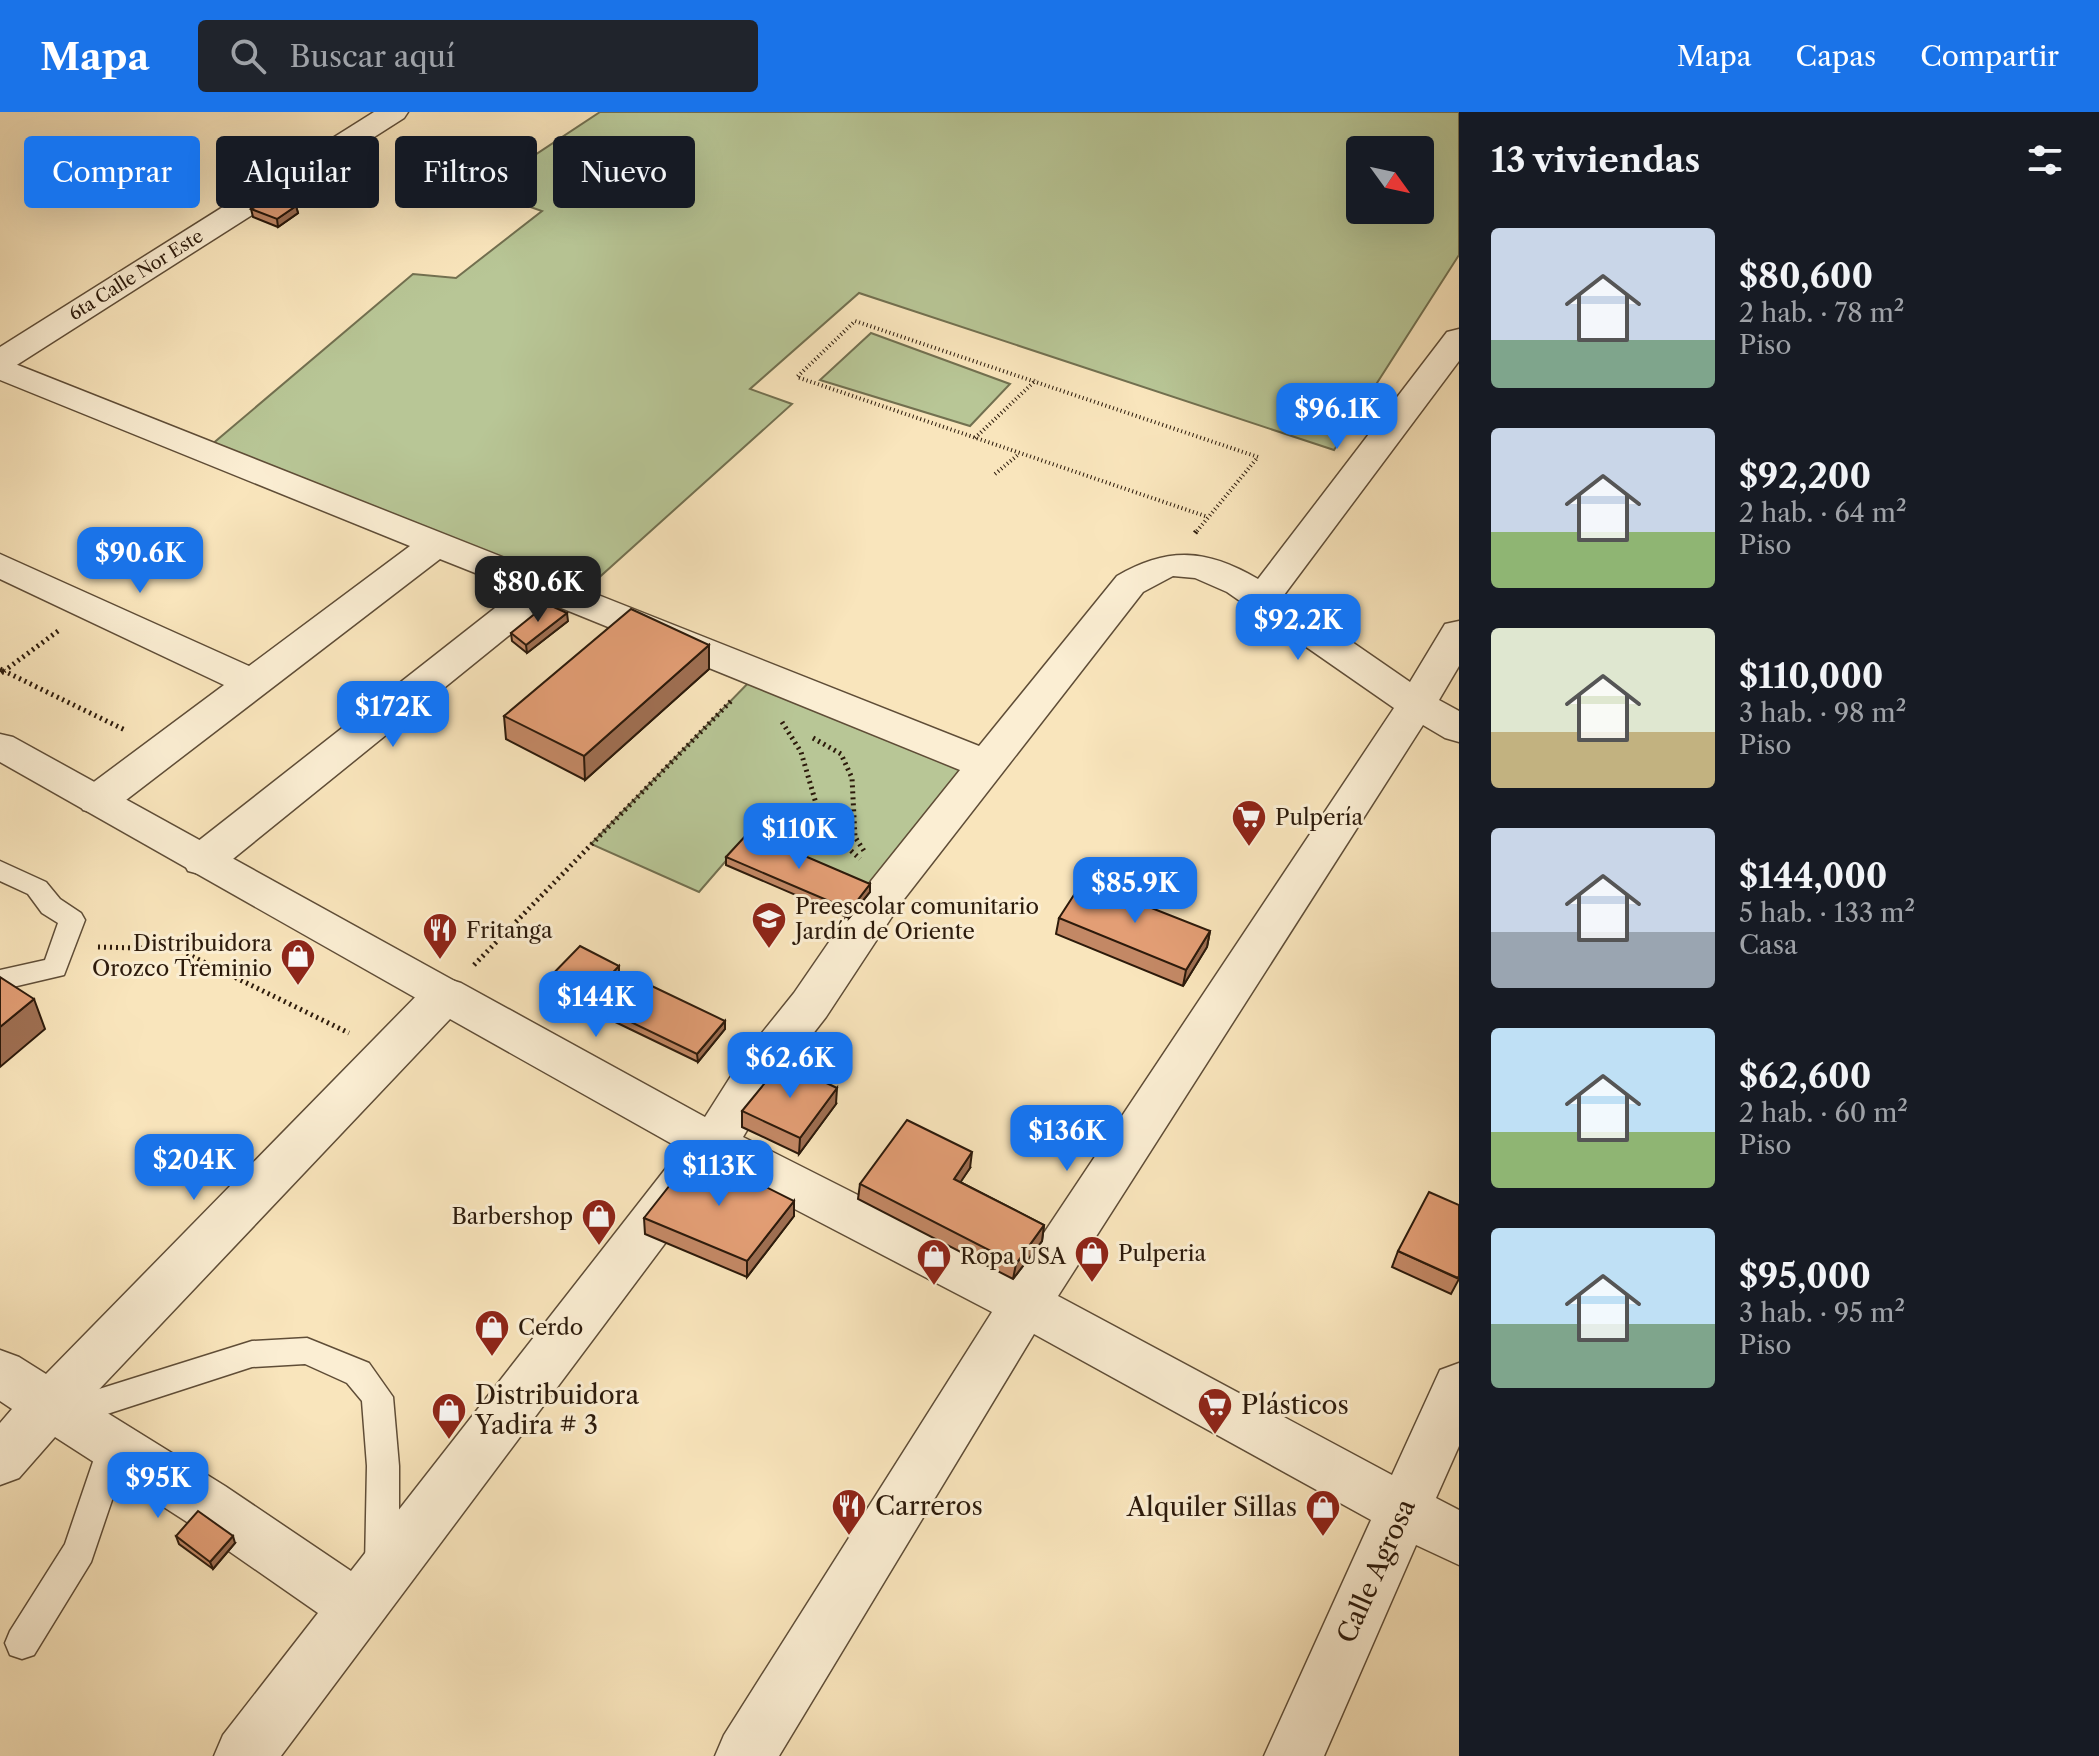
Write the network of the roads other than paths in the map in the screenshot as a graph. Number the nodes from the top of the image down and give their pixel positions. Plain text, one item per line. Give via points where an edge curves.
1 (394, 112) edge
2 (1459, 341) edge
3 (0, 361) edge
4 (0, 368) edge
5 (436, 544) junction
6 (0, 565) edge
7 (544, 588) junction
8 (1262, 599) junction
9 (1459, 633) edge
10 (253, 683) junction
11 (1416, 705) junction
12 (1459, 729) edge
13 (0, 746) edge
14 (987, 765) junction
15 (98, 800) junction
16 (203, 860) junction
17 (0, 870) edge
18 (0, 980) edge
19 (445, 995) junction
20 (713, 1144) junction
21 (1025, 1304) junction
22 (0, 1373) edge
23 (1459, 1386) edge
24 (56, 1410) junction
25 (114, 1447) junction
26 (0, 1461) edge
27 (1403, 1510) junction
28 (1459, 1539) edge
29 (369, 1593) junction
30 (22, 1643) dead end
31 (244, 1756) edge
32 (745, 1756) edge
33 (1294, 1756) edge

1 - 3 street, 6ta Calle Nor Este
2 - 8 street
4 - 5 street
5 - 7 street
5 - 10 street
6 - 10 street
7 - 14 street
7 - 16 street
8 - 11 street
8 - 14 street via 1205,569 1185,565 1160,566 1130,584
9 - 11 street
10 - 15 street
11 - 12 street
11 - 21 street
13 - 15 street
14 - 20 street via 890,887 761,1067
15 - 16 street
16 - 19 street
17 - 18 lane via 37,888 72,920 55,968
19 - 20 street
19 - 24 street
20 - 21 street
20 - 29 street
21 - 27 street
21 - 32 street
22 - 24 street
23 - 27 street, Calle Agrosa
24 - 25 street
24 - 26 street
24 - 29 lane via 252,1354 307,1351 358,1373 377,1397 383,1466
25 - 29 street
25 - 30 lane via 79,1551
27 - 28 street
27 - 33 street, Calle Agrosa
29 - 31 street

